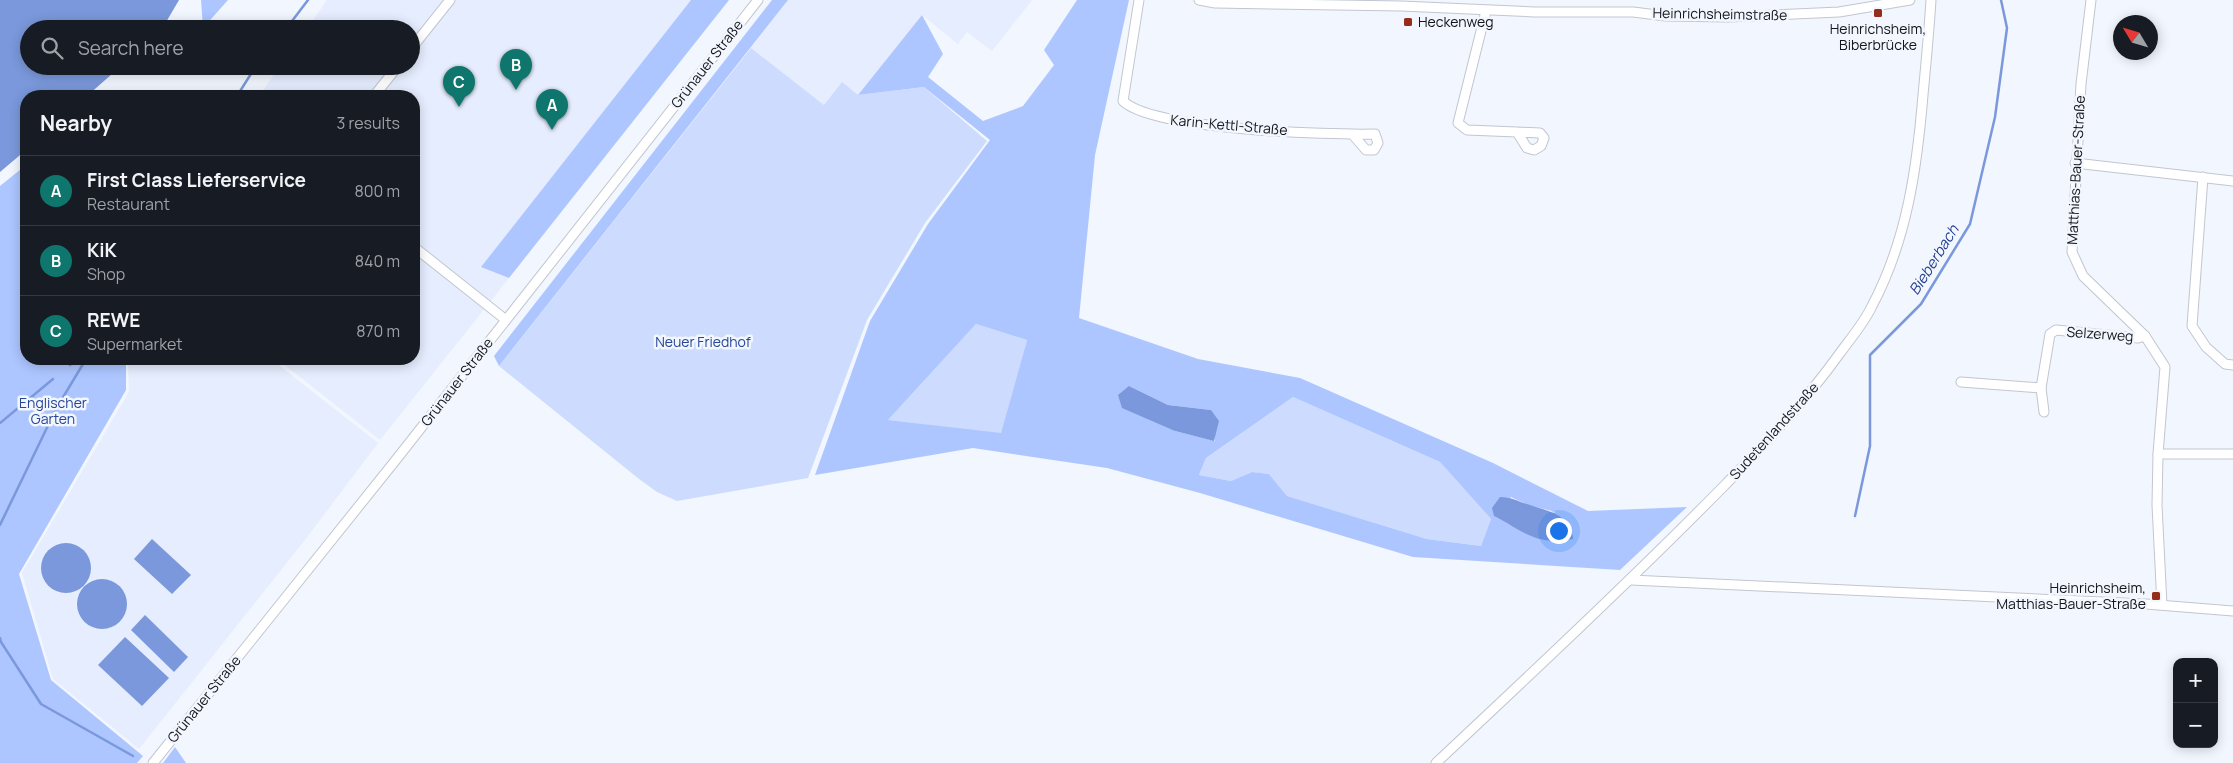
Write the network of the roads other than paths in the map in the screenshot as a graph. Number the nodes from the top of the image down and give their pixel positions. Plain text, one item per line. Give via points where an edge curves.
1 (450, 0) edge
2 (758, 0) edge
3 (1139, 0) edge
4 (1199, 0) edge
5 (1910, 0) edge
6 (1931, 0) edge
7 (2091, 0) edge
8 (1486, 11) junction
9 (420, 38) edge
10 (391, 75) edge
11 (379, 90) edge
12 (1517, 132) dead end
13 (1353, 134) dead end
14 (2075, 163) junction
15 (2203, 177) junction
16 (2233, 181) edge
17 (420, 251) edge
18 (506, 320) junction
19 (2146, 336) junction
20 (2233, 365) edge
21 (1962, 382) dead end
22 (2040, 388) junction
23 (2044, 412) dead end
24 (2158, 454) junction
25 (2233, 454) edge
26 (1631, 580) junction
27 (2162, 605) junction
28 (2233, 611) edge
29 (153, 763) edge
30 (1436, 763) edge

1 - 9 street
2 - 18 street, Grünauer Straße
3 - 13 street, Karin-Kettl-Straße via 1122,101 1128,106 1160,118 1213,126
4 - 8 street, Heinrichsheimstraße
5 - 8 street, Heinrichsheimstraße via 1839,12 1728,18 1601,11
6 - 26 street, Sudetenlandstraße via 1913,188 1905,223 1872,306 1853,336 1764,445
7 - 14 street, Matthias-Bauer-Straße
8 - 12 street via 1458,123 1467,130
10 - 11 street
14 - 15 street
14 - 19 street, Matthias-Bauer-Straße via 2074,260 2083,276
15 - 16 street
15 - 20 street via 2192,326 2206,347 2225,364
17 - 18 street
18 - 29 street, Grünauer Straße
19 - 22 street, Selzerweg via 2138,338 2056,330 2050,334
19 - 24 street, Matthias-Bauer-Straße via 2165,367
21 - 22 street
22 - 23 street, Selzerweg
24 - 25 street
24 - 27 street, Matthias-Bauer-Straße
26 - 27 street
26 - 30 street, Sudetenlandstraße
27 - 28 street

